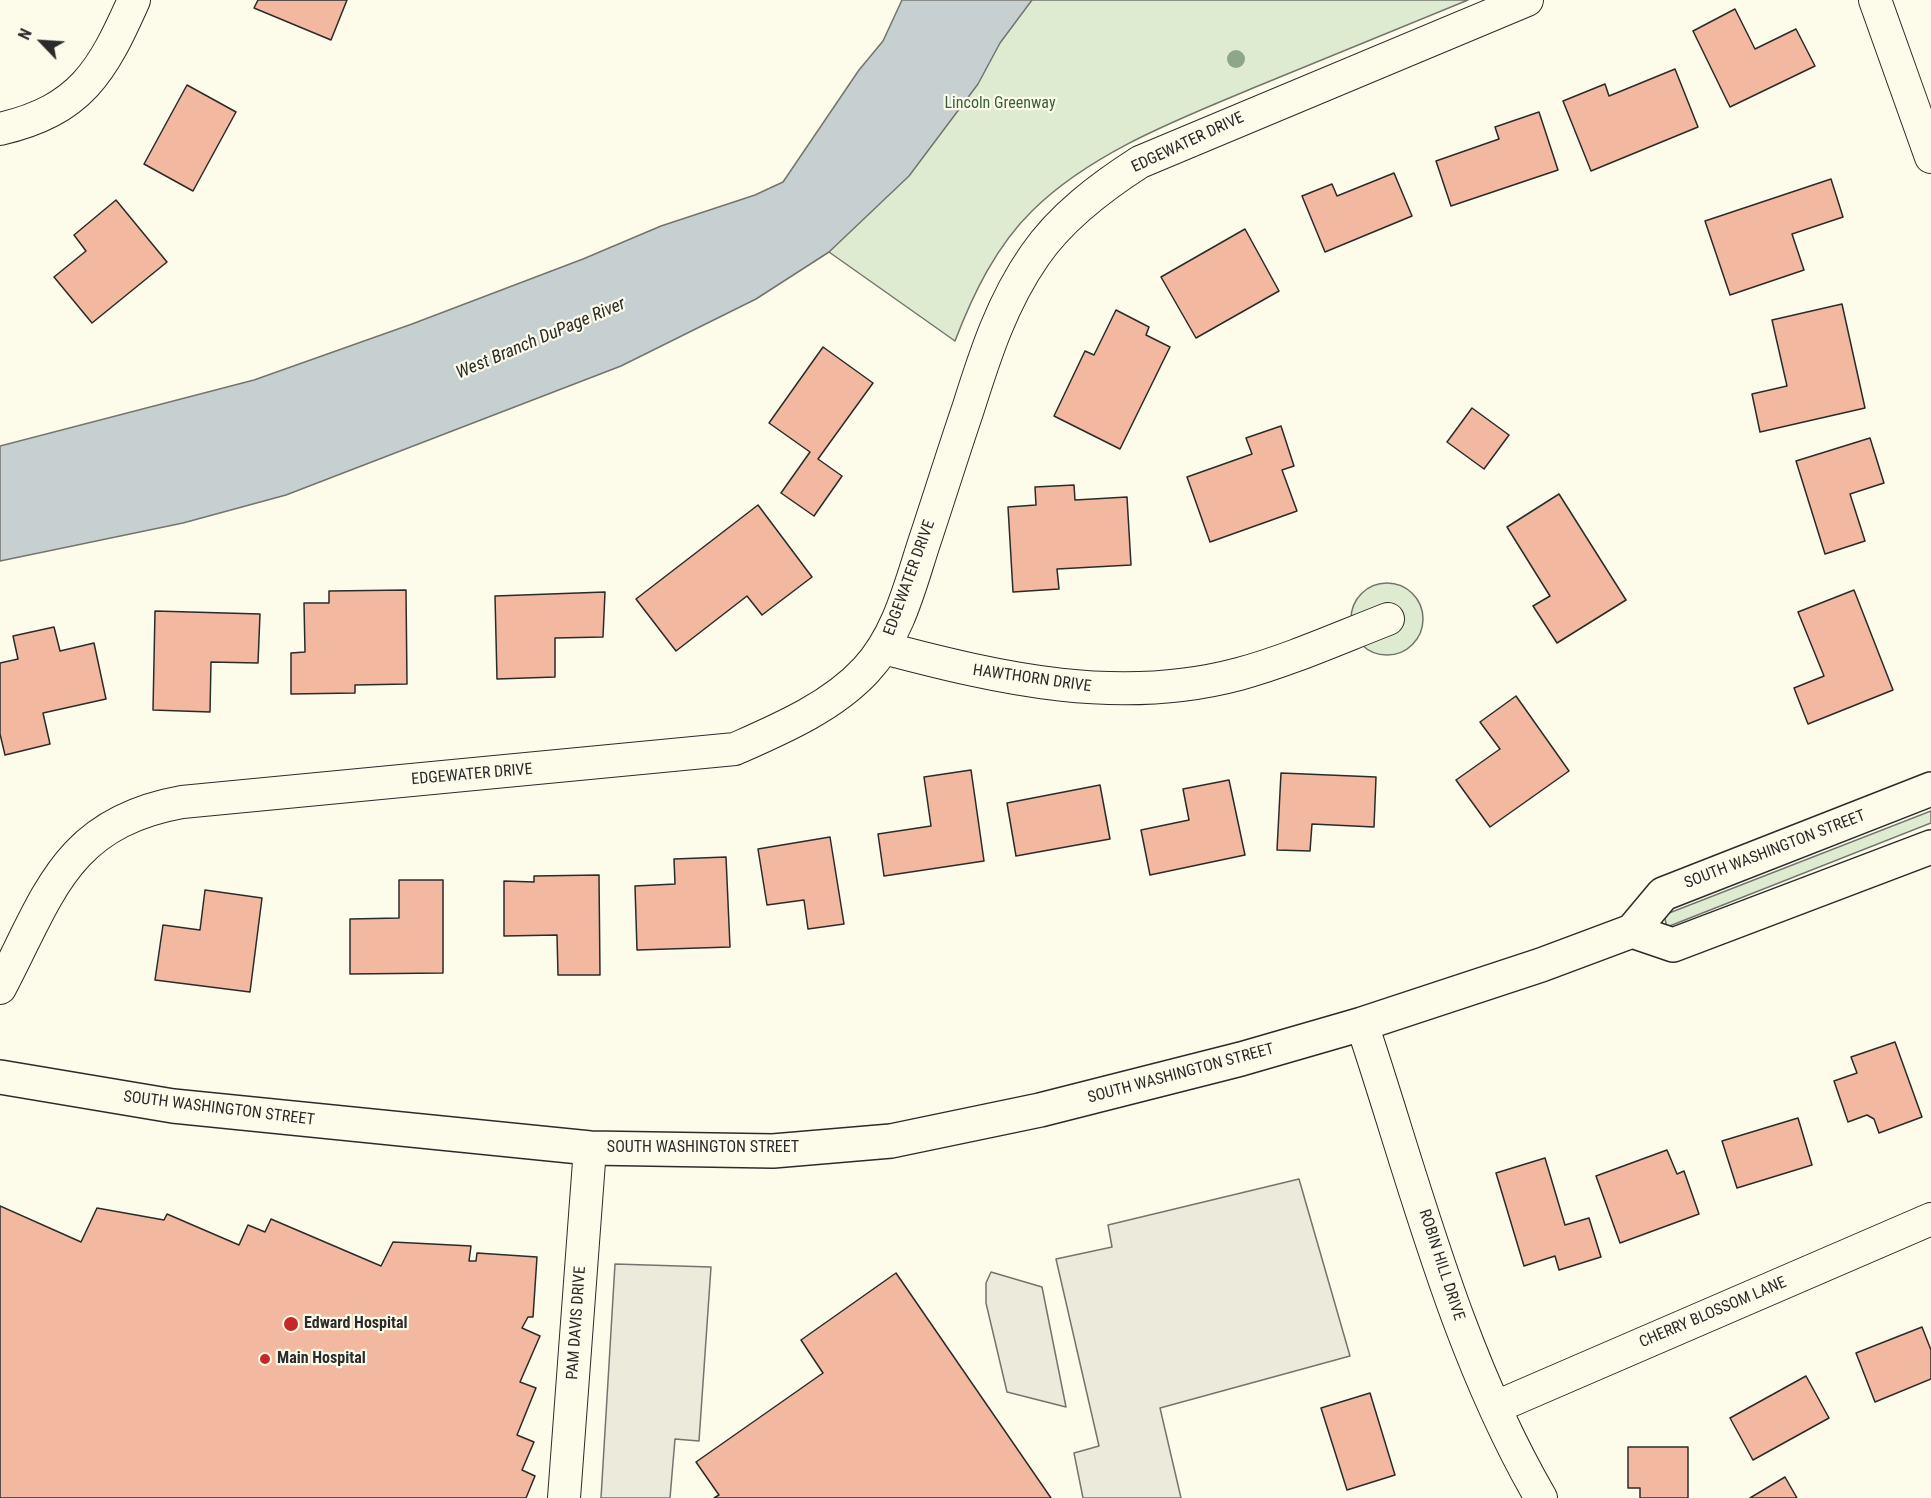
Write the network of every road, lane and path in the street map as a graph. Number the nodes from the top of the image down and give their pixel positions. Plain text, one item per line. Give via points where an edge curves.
1 (134, 0) edge
2 (1527, 0) edge
3 (1875, 0) edge
4 (0, 129) edge
5 (1931, 157) edge
6 (1388, 619) dead end
7 (884, 648) junction
8 (1931, 789) edge
9 (1931, 847) edge
10 (1632, 931) junction
11 (0, 988) edge
12 (1362, 1024) junction
13 (0, 1077) edge
14 (590, 1148) junction
15 (1931, 1219) edge
16 (1496, 1407) junction
17 (564, 1498) edge
18 (1541, 1498) edge

1 - 4 street via 114,45 93,78 48,114
2 - 7 street, EDGEWATER DRIVE via 1140,162 1085,202 1053,232 1011,293 990,340 906,599
3 - 5 street
6 - 7 street, HAWTHORN DRIVE via 1275,663 1236,675 1169,687 1116,690 1055,686 969,670
7 - 11 street, EDGEWATER DRIVE via 866,671 812,711 735,749 182,802 136,813 86,844 61,872
8 - 10 main road, SOUTH WASHINGTON STREET via 1663,894
9 - 10 main road via 1673,945
10 - 12 main road, SOUTH WASHINGTON STREET
12 - 14 main road, SOUTH WASHINGTON STREET via 1062,1105 891,1141 773,1151
12 - 16 street, ROBIN HILL DRIVE via 1467,1345
13 - 14 main road, SOUTH WASHINGTON STREET via 173,1106
14 - 17 street, PAM DAVIS DRIVE
15 - 16 street, CHERRY BLOSSOM LANE
16 - 18 street, ROBIN HILL DRIVE

